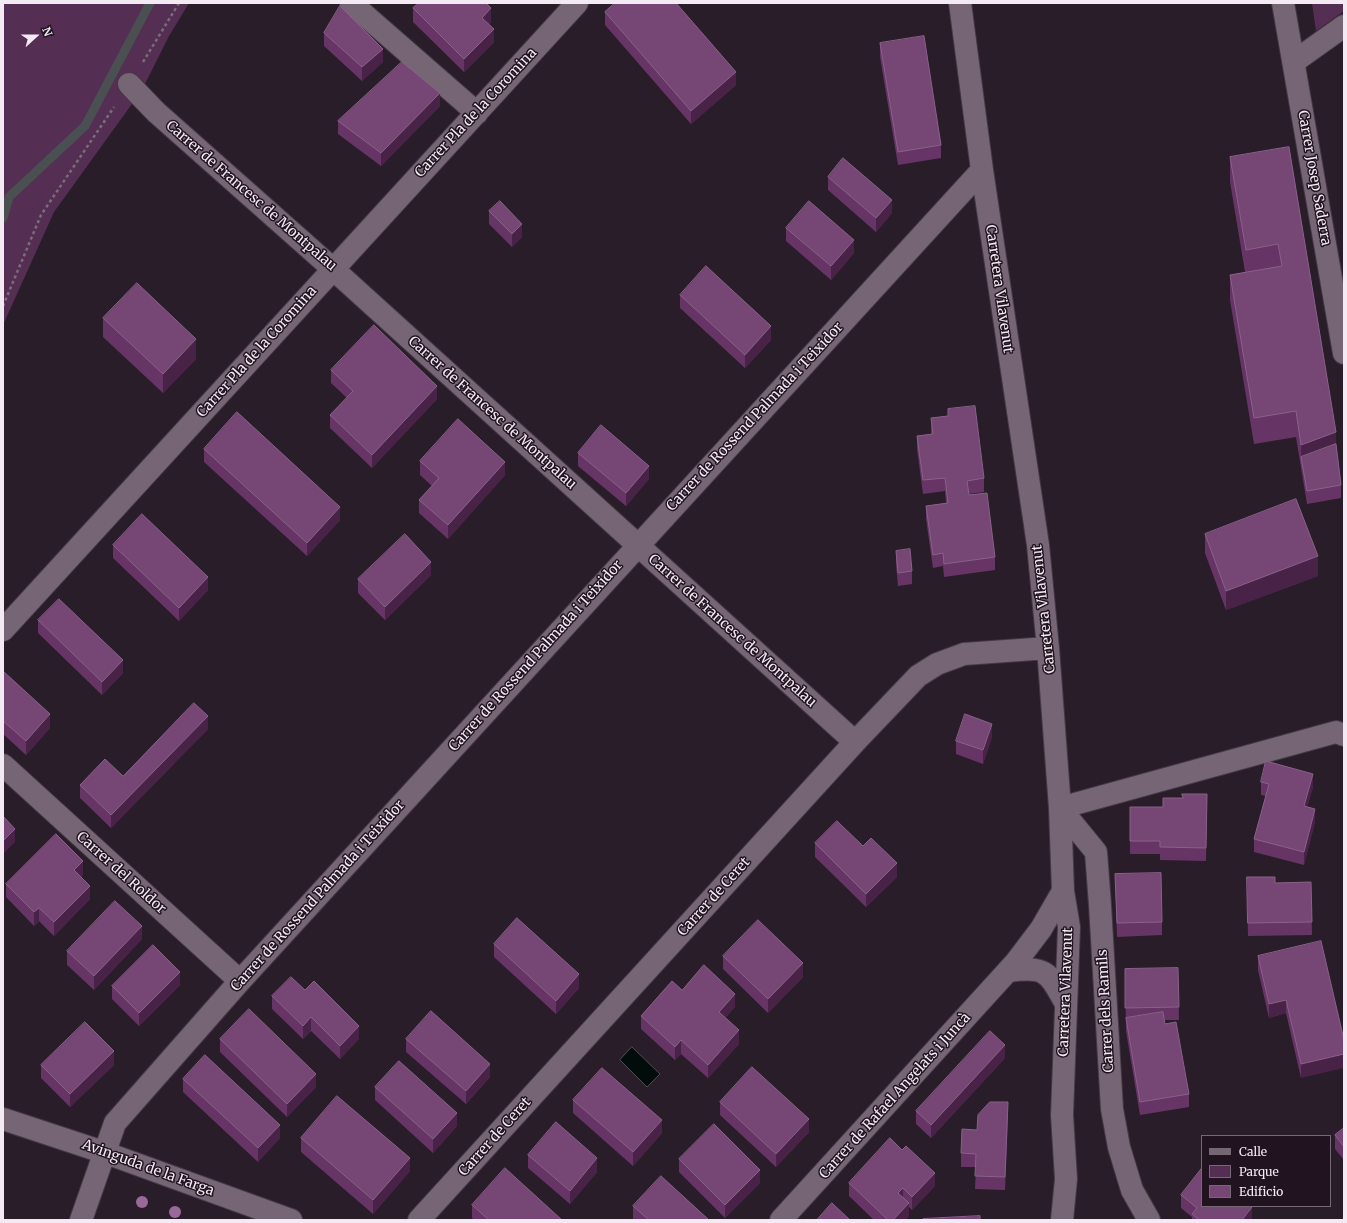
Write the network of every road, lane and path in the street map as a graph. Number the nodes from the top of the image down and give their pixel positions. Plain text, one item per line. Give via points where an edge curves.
1 (179, 3) edge
2 (350, 3) edge
3 (577, 3) edge
4 (960, 3) edge
5 (1283, 3) edge
6 (1344, 26) edge
7 (1295, 61) junction
8 (129, 84) junction
9 (477, 113) junction
10 (982, 170) junction
11 (333, 269) junction
12 (3, 306) edge
13 (1342, 329) edge
14 (1344, 353) edge
15 (637, 545) junction
16 (3, 630) edge
17 (1048, 648) junction
18 (1344, 734) edge
19 (855, 742) junction
20 (3, 765) edge
21 (1060, 808) junction
22 (1063, 891) junction
23 (1009, 971) junction
24 (240, 981) junction
25 (1066, 1004) junction
26 (3, 1119) edge
27 (106, 1153) junction
28 (81, 1220) edge
29 (291, 1220) edge
30 (419, 1220) edge
31 (781, 1220) edge
32 (1062, 1220) edge
33 (1149, 1220) edge

1 - 8 path
2 - 9 street
3 - 9 street, Carrer Pla de la Coromina
4 - 10 street, Carretera Vilavenut
5 - 7 street, Carrer Josep Saderra
6 - 7 street
7 - 13 street, Carrer Josep Saderra
8 - 11 street, Carrer de Francesc de Montpalau via 156,112
8 - 12 path via 41,215
9 - 11 street, Carrer Pla de la Coromina
10 - 15 street, Carrer de Rossend Palmada i Teixidor
10 - 17 street, Carretera Vilavenut via 1038,545
11 - 15 street, Carrer de Francesc de Montpalau
11 - 16 street, Carrer Pla de la Coromina
13 - 14 street, Carrer Josep Saderra
15 - 19 street, Carrer de Francesc de Montpalau
15 - 24 street, Carrer de Rossend Palmada i Teixidor
17 - 19 street, Carrer de Ceret via 964,654 937,664 918,676
17 - 21 street, Carretera Vilavenut
18 - 21 street via 1336,732
19 - 30 street, Carrer de Ceret
20 - 24 street, Carrer del Roldor
21 - 22 street, Carretera Vilavenut
21 - 33 street, Carrer dels Ramils via 1096,852 1112,1109 1119,1147 1132,1190
22 - 23 street, Carrer de Rafael Angelats i Juncà via 1041,929
22 - 25 street, Carretera Vilavenut via 1069,927
23 - 25 street via 1038,970 1050,976
23 - 31 street, Carrer de Rafael Angelats i Juncà
24 - 27 street, Carrer de Rossend Palmada i Teixidor via 115,1123
25 - 32 street, Carretera Vilavenut via 1062,1115 1066,1178
26 - 27 street, Avinguda de la Farga
27 - 28 street, Carrer de Rossend Palmada i Teixidor
27 - 29 street, Avinguda de la Farga

